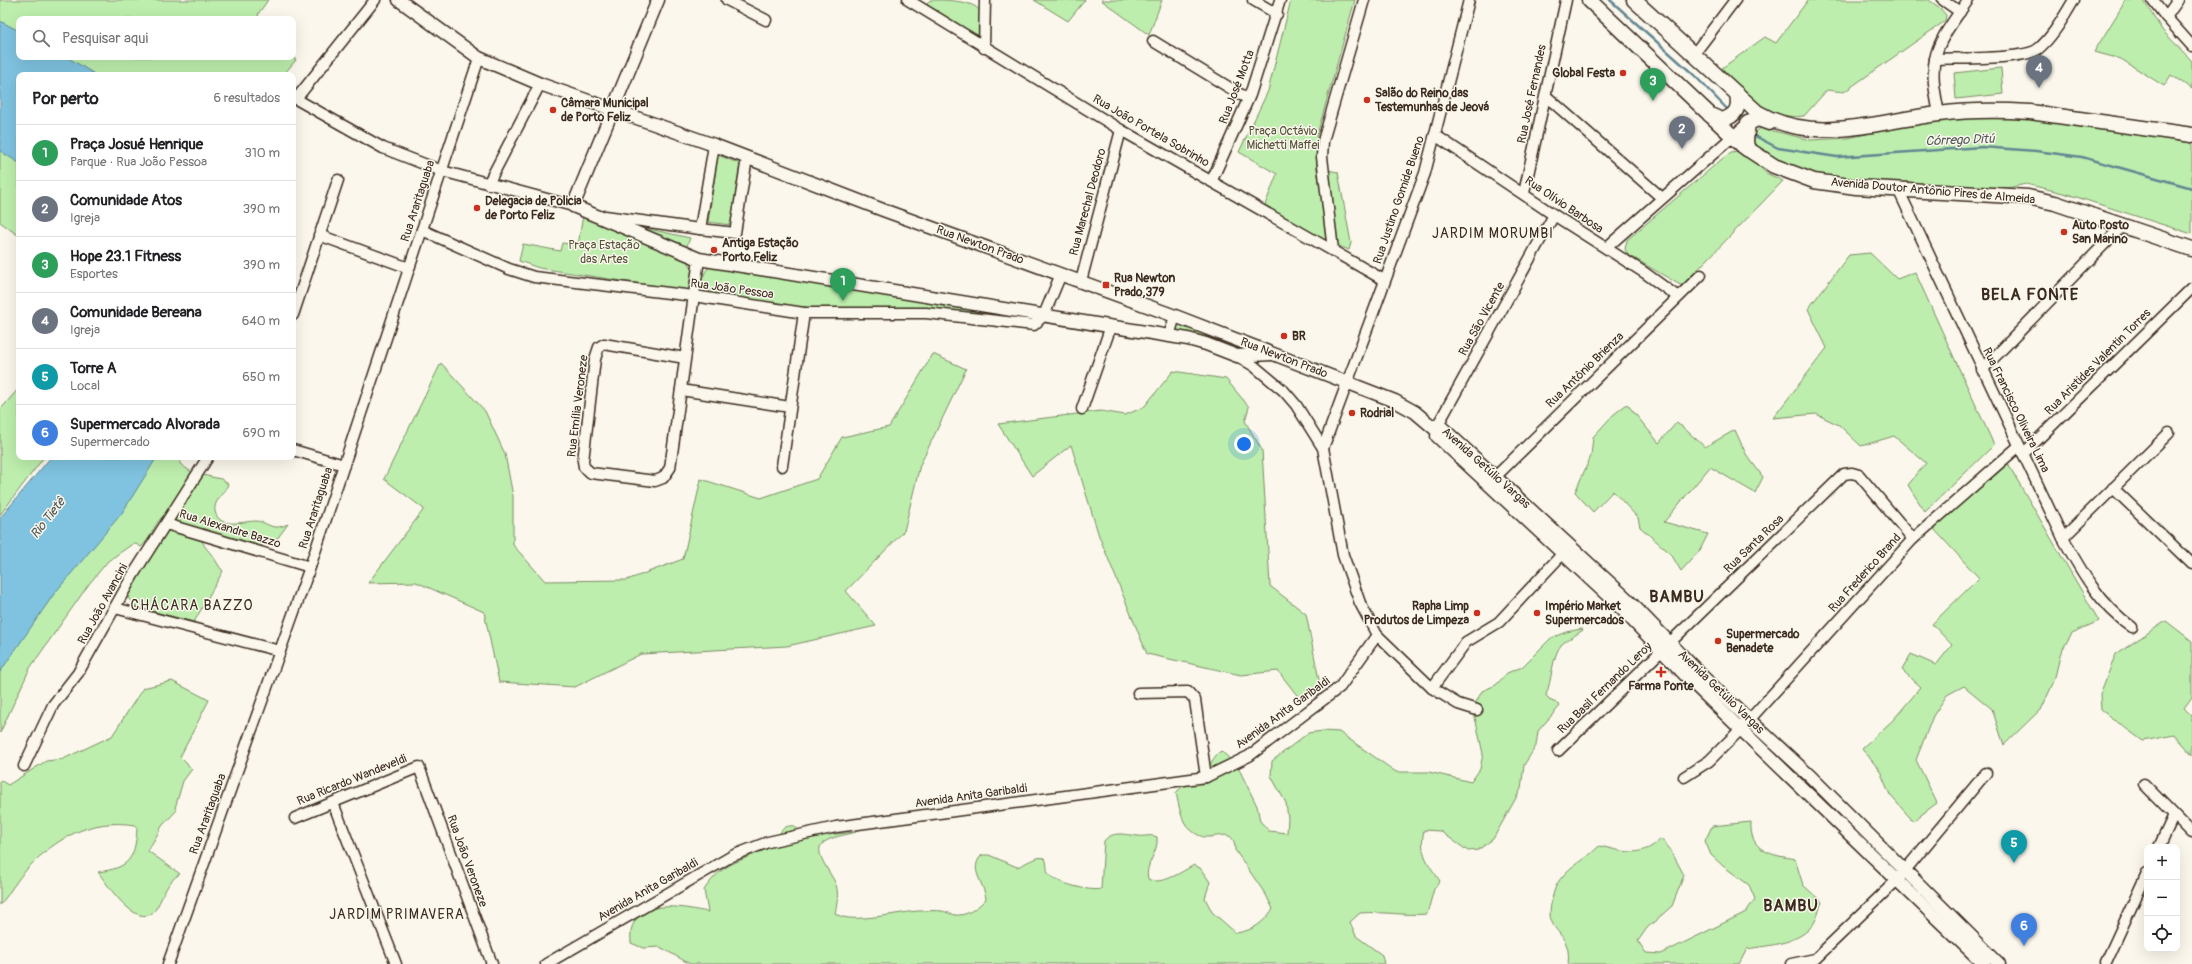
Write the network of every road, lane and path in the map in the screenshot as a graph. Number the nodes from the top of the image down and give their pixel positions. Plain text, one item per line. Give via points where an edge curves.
1 (375, 0) edge
2 (399, 0) edge
3 (658, 0) edge
4 (727, 0) edge
5 (978, 0) edge
6 (1254, 0) edge
7 (1280, 0) edge
8 (1364, 0) edge
9 (1469, 0) edge
10 (1566, 0) edge
11 (1589, 0) edge
12 (1634, 0) edge
13 (1735, 0) edge
14 (1943, 0) edge
15 (1968, 0) edge
16 (2074, 0) edge
17 (2153, 0) edge
18 (2178, 0) edge
19 (911, 1) edge
20 (985, 4) edge
21 (1960, 12) junction
22 (1277, 14) junction
23 (2166, 17) junction
24 (766, 20) dead end
25 (1153, 41) dead end
26 (2192, 46) edge
27 (984, 48) junction
28 (1694, 54) junction
29 (479, 58) junction
30 (1935, 59) junction
31 (540, 84) junction
32 (1737, 94) junction
33 (1546, 96) junction
34 (1248, 99) junction
35 (612, 109) junction
36 (1708, 113) junction
37 (1939, 114) junction
38 (1748, 123) junction
39 (1121, 130) junction
40 (1810, 130) junction
41 (2192, 134) edge
42 (1436, 135) junction
43 (1732, 137) junction
44 (714, 145) junction
45 (1747, 149) junction
46 (747, 158) junction
47 (442, 171) junction
48 (338, 180) dead end
49 (1212, 180) junction
50 (488, 184) junction
51 (1898, 189) junction
52 (1524, 193) junction
53 (1662, 198) junction
54 (573, 206) junction
55 (597, 215) junction
56 (1554, 215) junction
57 (2122, 226) junction
58 (700, 229) junction
59 (422, 230) junction
60 (319, 235) junction
61 (1606, 248) junction
62 (2192, 249) edge
63 (1333, 250) junction
64 (699, 259) junction
65 (409, 268) junction
66 (1061, 274) junction
67 (1701, 275) dead end
68 (1384, 280) junction
69 (1080, 281) junction
70 (2192, 288) edge
71 (694, 296) junction
72 (1678, 297) junction
73 (296, 307) edge
74 (804, 313) junction
75 (1044, 315) junction
76 (1175, 316) junction
77 (1111, 326) junction
78 (1169, 336) junction
79 (1273, 354) junction
80 (1237, 356) junction
81 (686, 358) junction
82 (1982, 370) junction
83 (1348, 383) junction
84 (681, 390) junction
85 (790, 407) junction
86 (1082, 409) dead end
87 (1437, 430) junction
88 (2169, 433) dead end
89 (1323, 448) junction
90 (2021, 450) junction
91 (296, 451) edge
92 (206, 460) edge
93 (344, 465) junction
94 (782, 466) dead end
95 (1492, 480) junction
96 (2113, 488) junction
97 (166, 524) junction
98 (2063, 538) junction
99 (1913, 539) junction
100 (1566, 550) junction
101 (2192, 564) edge
102 (310, 567) junction
103 (115, 608) junction
104 (2132, 627) dead end
105 (1377, 635) junction
106 (1666, 646) junction
107 (280, 651) junction
108 (1432, 688) junction
109 (1138, 693) dead end
110 (1477, 710) dead end
111 (1749, 720) junction
112 (1741, 729) junction
113 (1558, 751) dead end
114 (24, 766) dead end
115 (419, 767) joint
116 (1986, 773) dead end
117 (1206, 777) junction
118 (1684, 778) dead end
119 (2144, 784) dead end
120 (333, 803) junction
121 (1837, 804) junction
122 (1828, 814) junction
123 (2174, 815) junction
124 (295, 818) dead end
125 (2192, 833) edge
126 (2160, 844) edge
127 (1901, 876) junction
128 (2144, 880) edge
129 (2106, 962) dead end
130 (168, 964) edge
131 (396, 964) edge
132 (492, 964) edge
133 (546, 964) edge
134 (1791, 964) edge
135 (1984, 964) edge
136 (1999, 964) edge

1 - 47 street via 296,99 383,148
2 - 29 street, Rua Newton Prado
3 - 35 street
4 - 24 street
5 - 20 street
6 - 22 street
7 - 22 street, Rua José Motta
8 - 63 street via 1323,141 1322,157
9 - 42 street, Rua Justino Gomide Bueno
10 - 33 street, Rua José Fernandes
11 - 36 main road, Avenida Doutor Antônio Pires de Almeida
12 - 28 main road
13 - 28 street
14 - 21 street
15 - 21 street
16 - 30 street via 2048,39 2037,50 2021,55
17 - 23 street
18 - 23 street
19 - 27 street, Rua João Portela Sobrinho
20 - 27 street
21 - 30 street via 1941,43
22 - 34 street, Rua José Motta
23 - 26 street
25 - 34 street
27 - 39 street, Rua João Portela Sobrinho
28 - 32 main road
29 - 31 street, Rua Newton Prado
29 - 47 street, Rua Araritaguaba
30 - 37 street via 1934,80
31 - 35 street, Rua Newton Prado
31 - 50 street
32 - 36 main road via 1738,105 1730,118 1719,120
32 - 40 main road via 1757,112 1774,122
33 - 52 street, Rua José Fernandes
33 - 53 street
34 - 49 street, Rua José Motta
35 - 44 street, Rua Newton Prado
35 - 54 street
36 - 43 main road, Avenida Doutor Antônio Pires de Almeida
37 - 40 main road via 1841,129
37 - 41 main road via 1990,110 2030,112
38 - 40 main road via 1758,119 1789,131 1805,133
38 - 43 street
38 - 45 main road
39 - 49 street, Rua João Portela Sobrinho
39 - 69 street, Rua Marechal Deodoro
42 - 52 street, Rua Olívio Barbosa
42 - 68 street, Rua Justino Gomide Bueno via 1425,173
43 - 45 main road, Avenida Doutor Antônio Pires de Almeida
43 - 53 street
44 - 46 street, Rua Newton Prado
44 - 58 street
45 - 51 main road, Avenida Doutor Antônio Pires de Almeida via 1774,166 1814,182
46 - 58 street via 735,233
46 - 66 street, Rua Newton Prado
47 - 50 street
47 - 59 street, Rua Araritaguaba
48 - 60 street
49 - 63 street, Rua João Portela Sobrinho
50 - 54 street
51 - 57 main road, Avenida Doutor Antônio Pires de Almeida via 2028,197 2055,203
51 - 82 street, Rua Francisco Oliveira Lima
52 - 56 street, Rua Olívio Barbosa
53 - 61 street
54 - 55 street
55 - 58 street
55 - 64 street
56 - 61 street, Rua Olívio Barbosa
56 - 87 street, Rua São Vicente
57 - 62 main road, Avenida Doutor Antônio Pires de Almeida
57 - 82 street
59 - 65 street, Rua Araritaguaba
59 - 71 street, Rua João Pessoa via 509,269 534,277
60 - 65 street
60 - 73 street
61 - 72 street, Rua Olívio Barbosa
63 - 68 street, Rua João Portela Sobrinho
64 - 71 street
64 - 75 street
65 - 93 street, Rua Araritaguaba
66 - 69 street, Rua Newton Prado
66 - 75 street
67 - 72 street, Rua Antônio Brienza
68 - 83 street, Rua Justino Gomide Bueno
69 - 76 street, Rua Newton Prado
70 - 90 street, Rua Aristides Valentin Torres
71 - 74 street, Rua João Pessoa
71 - 81 street
72 - 95 street, Rua Antônio Brienza
74 - 75 street, Rua João Pessoa via 926,313 1034,325
74 - 85 street
75 - 77 street
76 - 78 street
76 - 79 street, Rua Newton Prado
77 - 78 street
77 - 86 street
78 - 80 street via 1206,344
79 - 80 street
79 - 83 street, Rua Newton Prado
80 - 89 street via 1254,366 1284,391
81 - 84 street
81 - 84 street, Rua Emília Veroneze via 604,344 599,347 582,461 584,467 591,473 655,481 663,478 670,468
82 - 90 street, Rua Francisco Oliveira Lima
83 - 87 street, Avenida Getúlio Vargas via 1395,401 1415,412
83 - 89 street, Rua Justino Gomide Bueno
84 - 85 street
85 - 94 street
87 - 95 street, Avenida Getúlio Vargas
88 - 96 street
89 - 105 street via 1343,555 1360,603
90 - 98 street, Rua Francisco Oliveira Lima
90 - 99 street, Rua Frederico Brand
91 - 93 street
92 - 97 street, Rua João Avancini
93 - 102 street, Rua Araritaguaba
95 - 100 street, Avenida Getúlio Vargas
96 - 98 street
96 - 101 street
97 - 102 street, Rua Alexandre Bazzo
97 - 103 street, Rua João Avancini
98 - 104 street, Rua Francisco Oliveira Lima via 2097,593 2118,617
99 - 106 street, Rua Santa Rosa via 1859,475 1844,474
99 - 111 street, Rua Frederico Brand
100 - 106 street, Avenida Getúlio Vargas
100 - 108 street via 1499,622 1466,642
102 - 107 street, Rua Araritaguaba
103 - 107 street
103 - 114 street, Rua João Avancini via 78,673 54,705
105 - 108 street
105 - 117 street, Avenida Anita Garibaldi via 1340,687 1249,756
106 - 111 street, Avenida Getúlio Vargas
106 - 112 street, Avenida Getúlio Vargas
106 - 113 street, Rua Basil Fernando Leroy
107 - 130 street, Rua Araritaguaba
108 - 110 street via 1458,704
109 - 117 street via 1188,692 1195,700
111 - 112 street, Rua Frederico Brand
111 - 121 street, Avenida Getúlio Vargas
112 - 118 street, Rua Frederico Brand via 1709,761
112 - 122 street, Avenida Getúlio Vargas
115 - 120 street, Rua Ricardo Wandeveldi
115 - 132 street, Rua João Veroneze
116 - 127 street
117 - 133 street, Avenida Anita Garibaldi via 836,828 768,842 732,856
119 - 123 street
120 - 124 street, Rua Ricardo Wandeveldi
120 - 131 street
121 - 122 street
121 - 127 street, Avenida Getúlio Vargas
122 - 127 street, Avenida Getúlio Vargas
123 - 125 street
123 - 126 street
127 - 134 street via 1815,958
127 - 135 street, Avenida Getúlio Vargas
127 - 136 street, Avenida Getúlio Vargas
128 - 129 street

